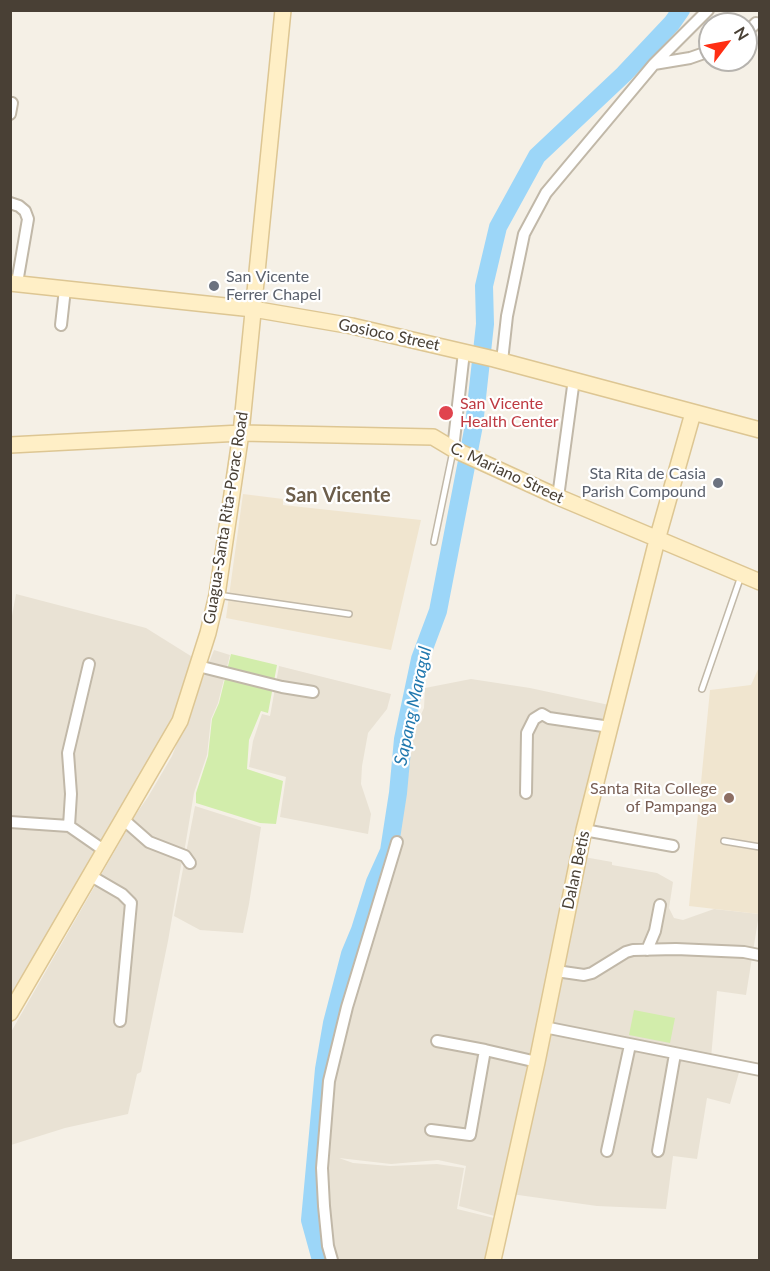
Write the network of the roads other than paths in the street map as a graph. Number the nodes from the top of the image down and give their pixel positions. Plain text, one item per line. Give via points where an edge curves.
1 (283, 10) edge
2 (708, 10) edge
3 (698, 55) edge
4 (654, 64) junction
5 (10, 203) edge
6 (14, 283) edge
7 (65, 289) junction
8 (253, 309) junction
9 (61, 325) dead end
10 (466, 353) junction
11 (498, 360) junction
12 (574, 379) junction
13 (693, 413) junction
14 (759, 430) edge
15 (241, 433) junction
16 (10, 445) edge
17 (455, 450) junction
18 (558, 496) junction
19 (657, 540) junction
20 (434, 542) dead end
21 (741, 575) junction
22 (759, 582) edge
23 (217, 595) junction
24 (349, 614) dead end
25 (89, 663) dead end
26 (198, 666) junction
27 (702, 689) dead end
28 (313, 692) dead end
29 (610, 727) junction
30 (526, 793) dead end
31 (124, 820) junction
32 (10, 822) edge
33 (69, 825) junction
34 (584, 830) junction
35 (397, 842) dead end
36 (724, 842) dead end
37 (673, 846) dead end
38 (759, 848) edge
39 (105, 851) junction
40 (190, 863) dead end
41 (91, 876) junction
42 (660, 905) dead end
43 (647, 950) junction
44 (759, 955) edge
45 (556, 970) junction
46 (10, 1013) edge
47 (120, 1021) dead end
48 (544, 1028) junction
49 (437, 1041) dead end
50 (630, 1045) junction
51 (484, 1050) junction
52 (675, 1054) junction
53 (537, 1062) junction
54 (759, 1070) edge
55 (431, 1130) dead end
56 (607, 1151) dead end
57 (658, 1151) dead end
58 (328, 1246) junction
59 (332, 1260) edge
60 (339, 1260) edge
61 (494, 1260) edge

1 - 8 street, Guagua-Santa Rita-Porac Road
2 - 4 street
3 - 4 street
4 - 11 street via 546,193 524,234
5 - 6 street via 25,211 28,219
6 - 7 street, Gosioco Street
7 - 8 street, Gosioco Street
7 - 9 street
8 - 10 street, Gosioco Street via 352,326
8 - 15 street, Guagua-Santa Rita-Porac Road
10 - 11 street, Gosioco Street
10 - 17 street
11 - 12 street, Gosioco Street
12 - 13 street, Gosioco Street
12 - 18 street
13 - 14 street, Gosioco Street
13 - 19 street, Dalan Betis
15 - 16 street, C. Mariano Street
15 - 17 street, C. Mariano Street via 433,437
15 - 23 street, Guagua-Santa Rita-Porac Road
17 - 18 street, C. Mariano Street
17 - 20 lane
18 - 19 street, C. Mariano Street
19 - 21 street, C. Mariano Street
19 - 29 street, Dalan Betis
21 - 22 street, C. Mariano Street
21 - 27 lane
23 - 24 lane
23 - 26 street, Guagua-Santa Rita-Porac Road
25 - 33 street via 68,753
26 - 28 street
26 - 31 street, Guagua-Santa Rita-Porac Road via 180,721
29 - 30 street via 542,714 534,719 527,733
29 - 34 street, Dalan Betis
31 - 39 street, Guagua-Santa Rita-Porac Road
31 - 40 street via 149,842 185,856
32 - 33 street
33 - 39 street
34 - 37 street
34 - 45 street, Dalan Betis
35 - 58 street via 329,1081 322,1168
36 - 38 lane
39 - 41 street, Guagua-Santa Rita-Porac Road
41 - 46 street, Guagua-Santa Rita-Porac Road
41 - 47 street via 131,903
42 - 43 street
43 - 44 street
43 - 45 street via 626,952 584,975
45 - 48 street, Dalan Betis
48 - 50 street
48 - 53 street, Dalan Betis
49 - 51 street
50 - 52 street
50 - 56 street
51 - 53 street
51 - 55 street via 470,1135
52 - 54 street
52 - 57 street
53 - 61 street, Dalan Betis
58 - 59 street
58 - 60 lane

